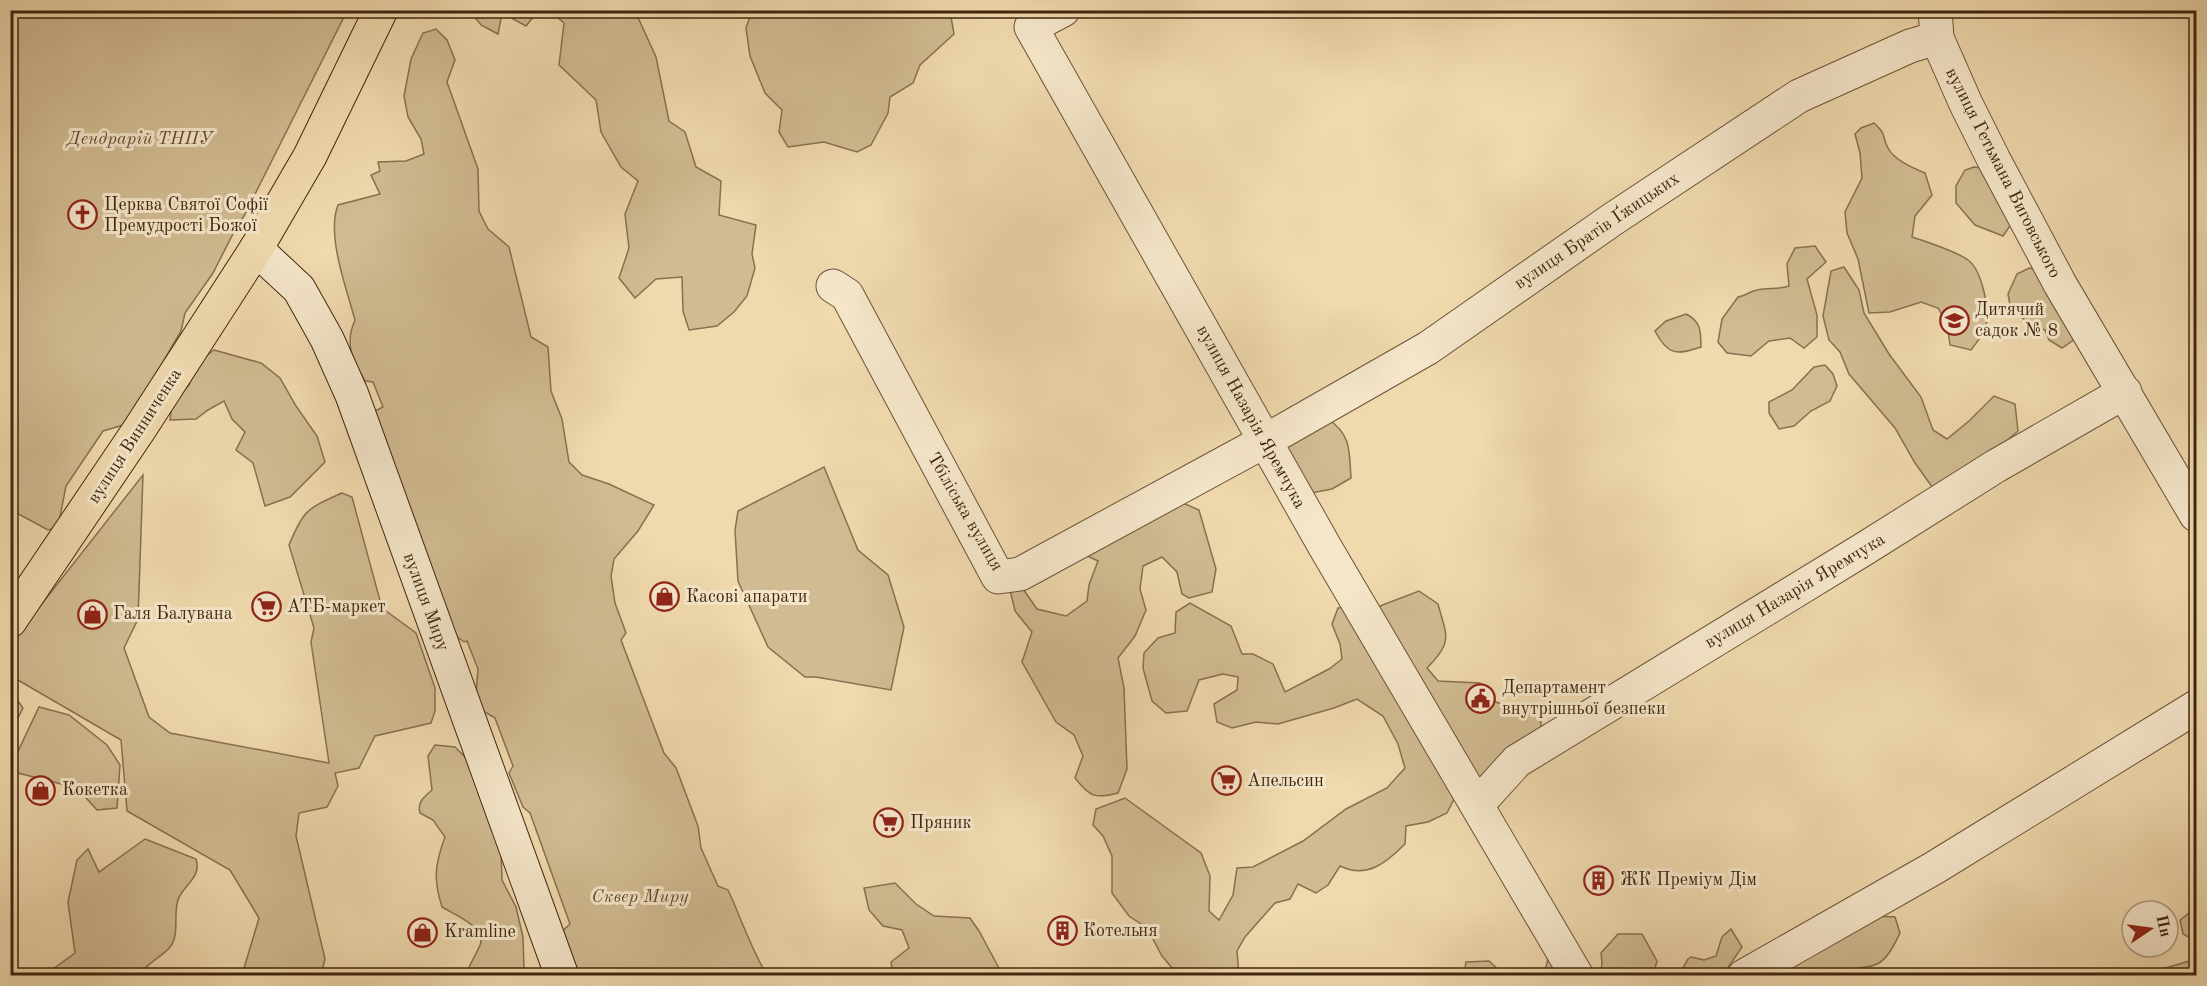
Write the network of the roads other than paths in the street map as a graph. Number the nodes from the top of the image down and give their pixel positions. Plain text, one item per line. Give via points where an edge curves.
1 (381, 10) edge
2 (1063, 10) edge
3 (1936, 24) edge
4 (256, 249) junction
5 (833, 286) dead end
6 (2125, 392) junction
7 (1265, 441) junction
8 (2196, 515) edge
9 (10, 621) edge
10 (2196, 707) edge
11 (1477, 804) junction
12 (562, 975) edge
13 (1577, 975) edge
14 (1744, 975) edge

1 - 4 main road, вулиця Винниченка via 310,156
2 - 7 street, вулиця Назарія Яремчука via 1031,27
3 - 6 street, вулиця Гетьмана Виговського via 1966,104 2049,264
3 - 7 street, вулиця Братів Ґжицьких via 1910,46 1800,96 1613,219 1428,348
4 - 9 main road, вулиця Винниченка
4 - 12 street, вулиця Миру via 299,289 352,395
5 - 7 street, Тбіліська вулиця via 847,295 998,577 1020,574
6 - 8 street, вулиця Гетьмана Виговського
6 - 11 street, вулиця Назарія Яремчука via 1996,466 1517,761
7 - 11 street, вулиця Назарія Яремчука
10 - 14 street via 1934,868
11 - 13 street, вулиця Назарія Яремчука

